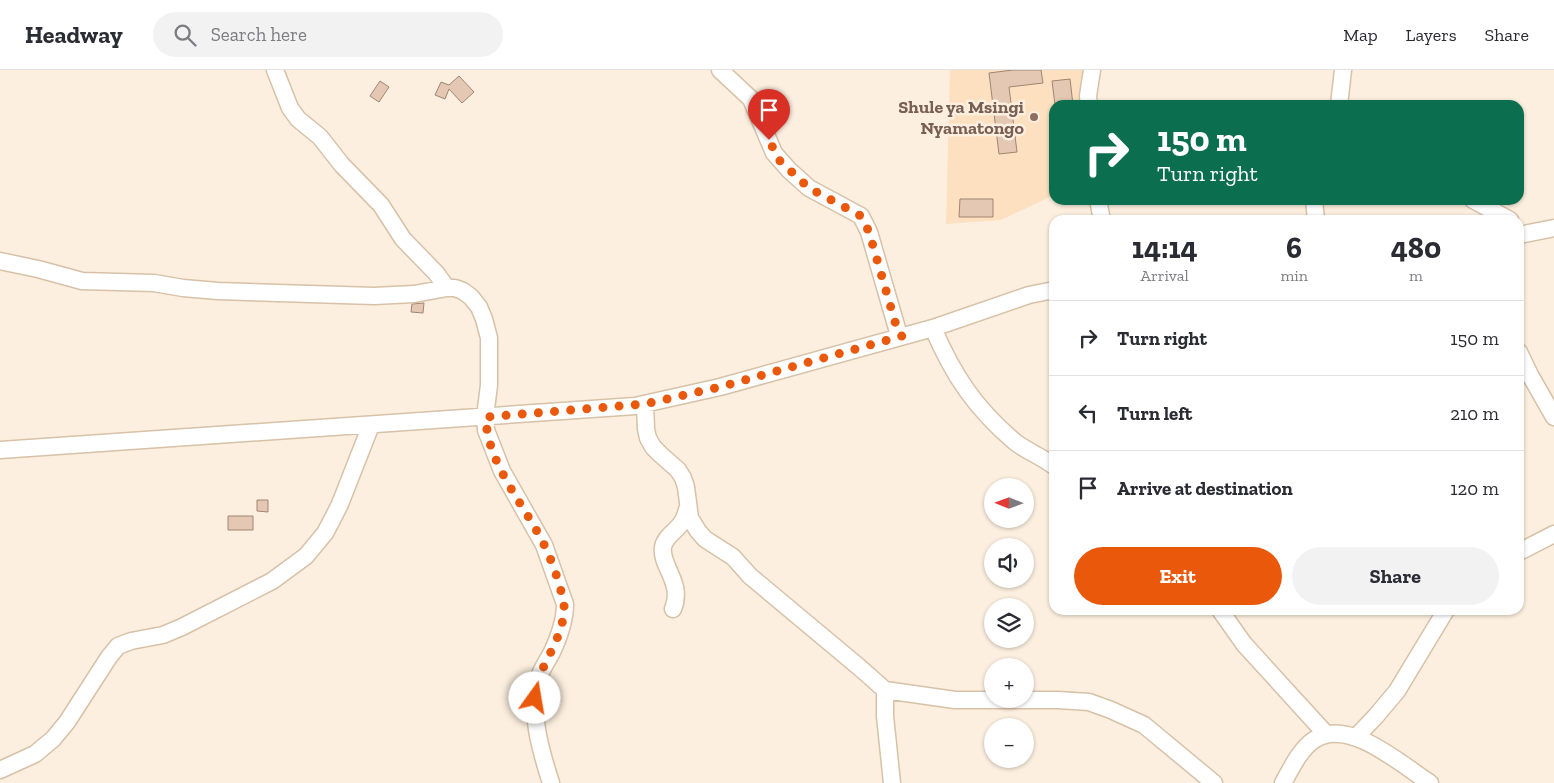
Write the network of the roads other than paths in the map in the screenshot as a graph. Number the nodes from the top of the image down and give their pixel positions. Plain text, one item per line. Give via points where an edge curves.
1 (275, 70) edge
2 (720, 70) edge
3 (1092, 70) edge
4 (1343, 70) edge
5 (1088, 100) edge
6 (1340, 100) edge
7 (1482, 205) edge
8 (1501, 215) edge
9 (1524, 224) edge
10 (1548, 230) edge
11 (1524, 234) edge
12 (0, 262) edge
13 (447, 288) junction
14 (1049, 291) edge
15 (934, 328) junction
16 (902, 336) junction
17 (1524, 362) edge
18 (645, 404) junction
19 (486, 417) junction
20 (1554, 417) edge
21 (371, 425) junction
22 (0, 450) edge
23 (1049, 463) edge
24 (688, 507) junction
25 (1554, 534) edge
26 (1524, 549) edge
27 (673, 609) dead end
28 (1224, 615) edge
29 (1443, 615) edge
30 (885, 690) junction
31 (1326, 734) junction
32 (1356, 737) junction
33 (0, 770) edge
34 (551, 783) edge
35 (892, 783) edge
36 (1214, 783) edge
37 (1283, 783) edge
38 (1430, 783) edge

1 - 13 street via 290,108 298,119 320,137 381,205 403,239
2 - 16 street via 750,99 779,160 809,188 861,216
3 - 5 street
4 - 6 street
7 - 8 street
9 - 10 street
10 - 11 street
12 - 13 street via 82,281 154,283 218,292 395,296
13 - 19 street via 455,288 471,297 484,319 489,338
14 - 15 street
15 - 16 street
15 - 23 street via 946,358 977,404 1016,442
16 - 18 street via 720,387
17 - 20 street
18 - 19 street
18 - 24 street via 648,438 683,478
19 - 21 street
19 - 34 street via 486,430 497,460 544,545 564,604 560,634 540,676 535,698 538,733
21 - 22 street
21 - 33 street via 334,518 306,556 272,581 182,626 163,635 118,646 53,739 35,754
24 - 27 street via 683,522 667,539 663,550 675,585
24 - 30 street via 691,522 705,540 733,557 750,576
25 - 26 street
28 - 31 street via 1244,644
29 - 32 street via 1397,691
30 - 35 street
30 - 36 street via 954,700 1089,702 1144,725
31 - 32 street
31 - 37 street via 1314,740 1299,756
32 - 38 street via 1376,746

